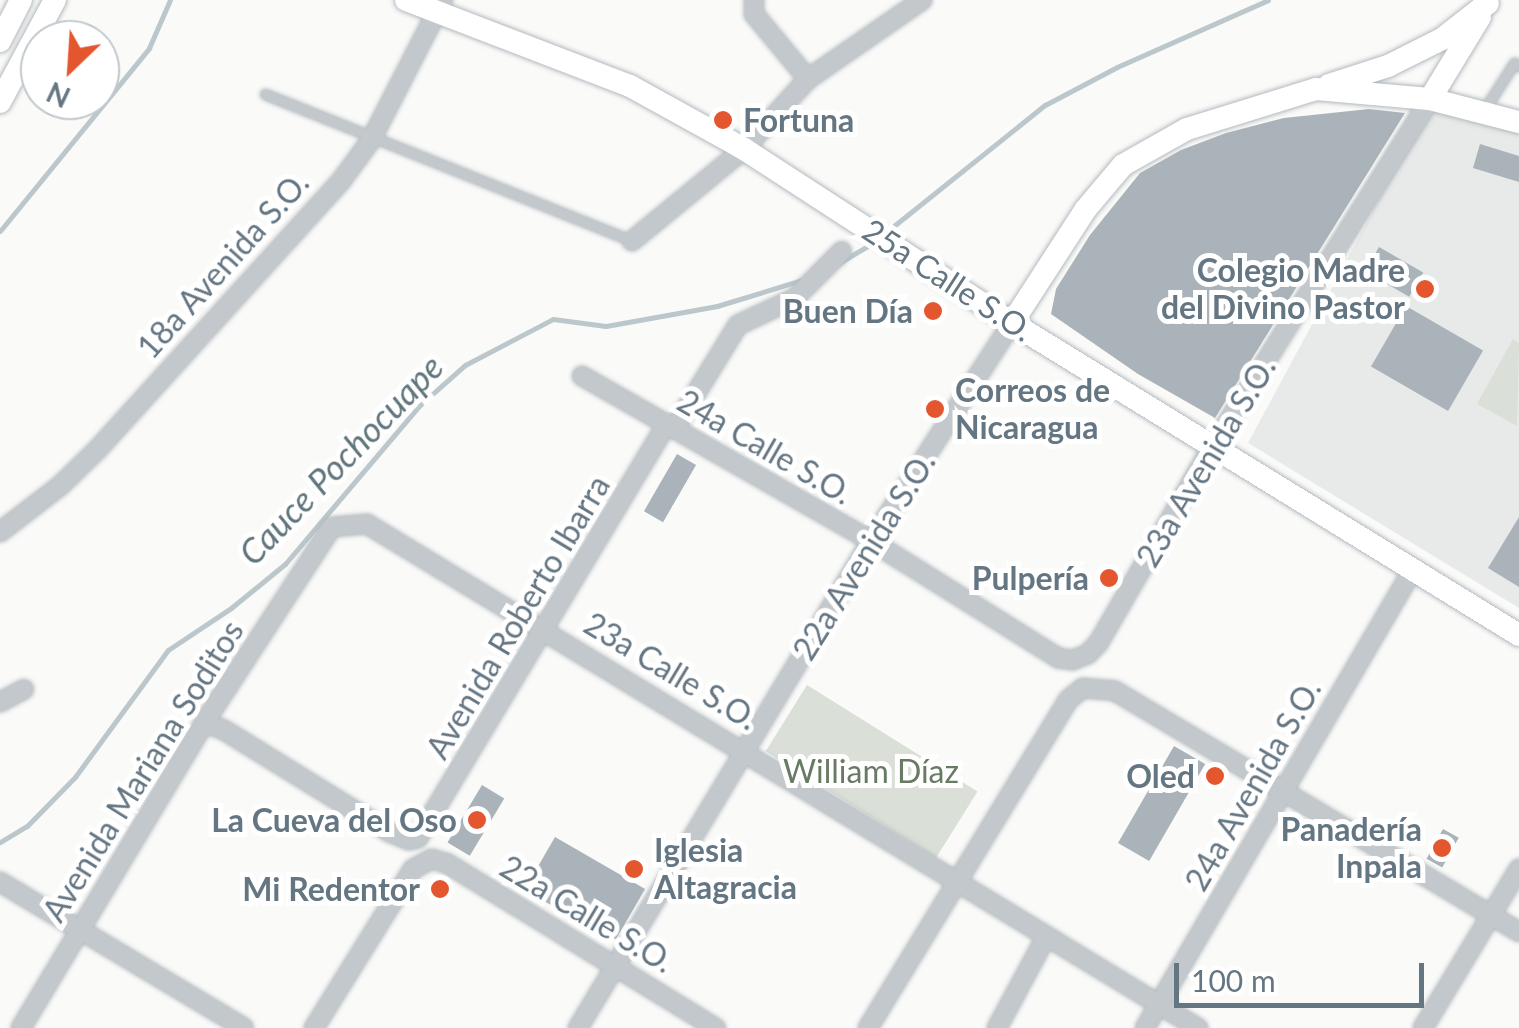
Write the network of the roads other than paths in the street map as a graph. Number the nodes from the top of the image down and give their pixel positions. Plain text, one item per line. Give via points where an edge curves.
1 (21, 0) edge
2 (55, 0) edge
3 (406, 0) edge
4 (754, 0) edge
5 (922, 0) edge
6 (1489, 2) edge
7 (440, 6) edge
8 (0, 41) edge
9 (1519, 66) edge
10 (808, 79) junction
11 (1316, 88) junction
12 (265, 94) dead end
13 (1430, 99) junction
14 (0, 102) edge
15 (1483, 112) junction
16 (1519, 122) edge
17 (370, 140) junction
18 (744, 149) junction
19 (632, 241) joint
20 (842, 250) dead end
21 (1012, 322) junction
22 (582, 376) dead end
23 (670, 427) junction
24 (1214, 444) junction
25 (367, 524) joint
26 (0, 532) edge
27 (871, 541) junction
28 (1412, 571) junction
29 (546, 630) junction
30 (1519, 634) edge
31 (1073, 660) joint
32 (24, 689) dead end
33 (0, 702) edge
34 (204, 723) junction
35 (744, 751) junction
36 (1285, 790) junction
37 (1519, 869) edge
38 (0, 882) edge
39 (956, 885) junction
40 (1491, 916) junction
41 (80, 930) junction
42 (1519, 932) edge
43 (1046, 937) junction
44 (615, 966) junction
45 (1159, 1004) junction
46 (22, 1028) edge
47 (244, 1028) edge
48 (314, 1028) edge
49 (578, 1028) edge
50 (716, 1028) edge
51 (868, 1028) edge
52 (997, 1028) edge
53 (1145, 1028) edge
54 (1198, 1028) edge
55 (1424, 1028) edge

1 - 8 street
2 - 14 street
3 - 7 street, 25a Calle S.O.
4 - 10 street via 754,14
5 - 10 street
6 - 11 street via 1442,40 1388,66
6 - 13 street, 23a Avenida S.O.
7 - 17 street, 18a Avenida S.O.
7 - 18 street, 25a Calle S.O. via 630,86
9 - 15 lane via 1514,63
10 - 18 street
11 - 13 street, 22a Avenida S.O.
11 - 21 street, 22a Avenida S.O. via 1187,128 1124,166 1084,210
12 - 17 lane
13 - 15 street, 22a Avenida S.O.
13 - 24 street, 23a Avenida S.O.
15 - 16 street, 22a Avenida S.O.
17 - 19 lane
17 - 26 street, 18a Avenida S.O. via 341,181 98,449
18 - 19 street
18 - 21 street, 25a Calle S.O.
20 - 23 street, Avenida Roberto Ibarra via 795,298 738,324
21 - 24 street, 25a Calle S.O.
21 - 27 street, 22a Avenida S.O.
22 - 23 street, 24a Calle S.O.
23 - 27 street, 24a Calle S.O.
23 - 29 street, Avenida Roberto Ibarra
24 - 28 street, 25a Calle S.O.
24 - 31 street, 23a Avenida S.O. via 1099,642
25 - 29 street, 23a Calle S.O.
25 - 34 street, Avenida Mariana Soditos via 332,527
27 - 31 street, 24a Calle S.O. via 1058,658
27 - 35 street, 22a Avenida S.O.
28 - 30 street, 25a Calle S.O.
28 - 36 street, 24a Avenida S.O.
29 - 34 street, Avenida Roberto Ibarra via 418,838 389,832
29 - 35 street, 23a Calle S.O.
32 - 33 street
34 - 41 street, Avenida Mariana Soditos
35 - 39 street, 23a Calle S.O.
35 - 44 street, 22a Avenida S.O.
36 - 39 street via 1115,691 1083,688 1068,700
36 - 40 street
36 - 45 street, 24a Avenida S.O.
37 - 40 street
38 - 41 street
39 - 43 street, 23a Calle S.O.
39 - 51 street
40 - 42 street
40 - 55 street
41 - 46 street, Avenida Mariana Soditos
41 - 47 street
43 - 45 street, 23a Calle S.O.
43 - 52 street
44 - 48 street, 22a Calle S.O. via 448,864 423,860
44 - 49 street, 22a Avenida S.O.
44 - 50 street, 22a Calle S.O.
45 - 53 street, 24a Avenida S.O.
45 - 54 street, 23a Calle S.O.

